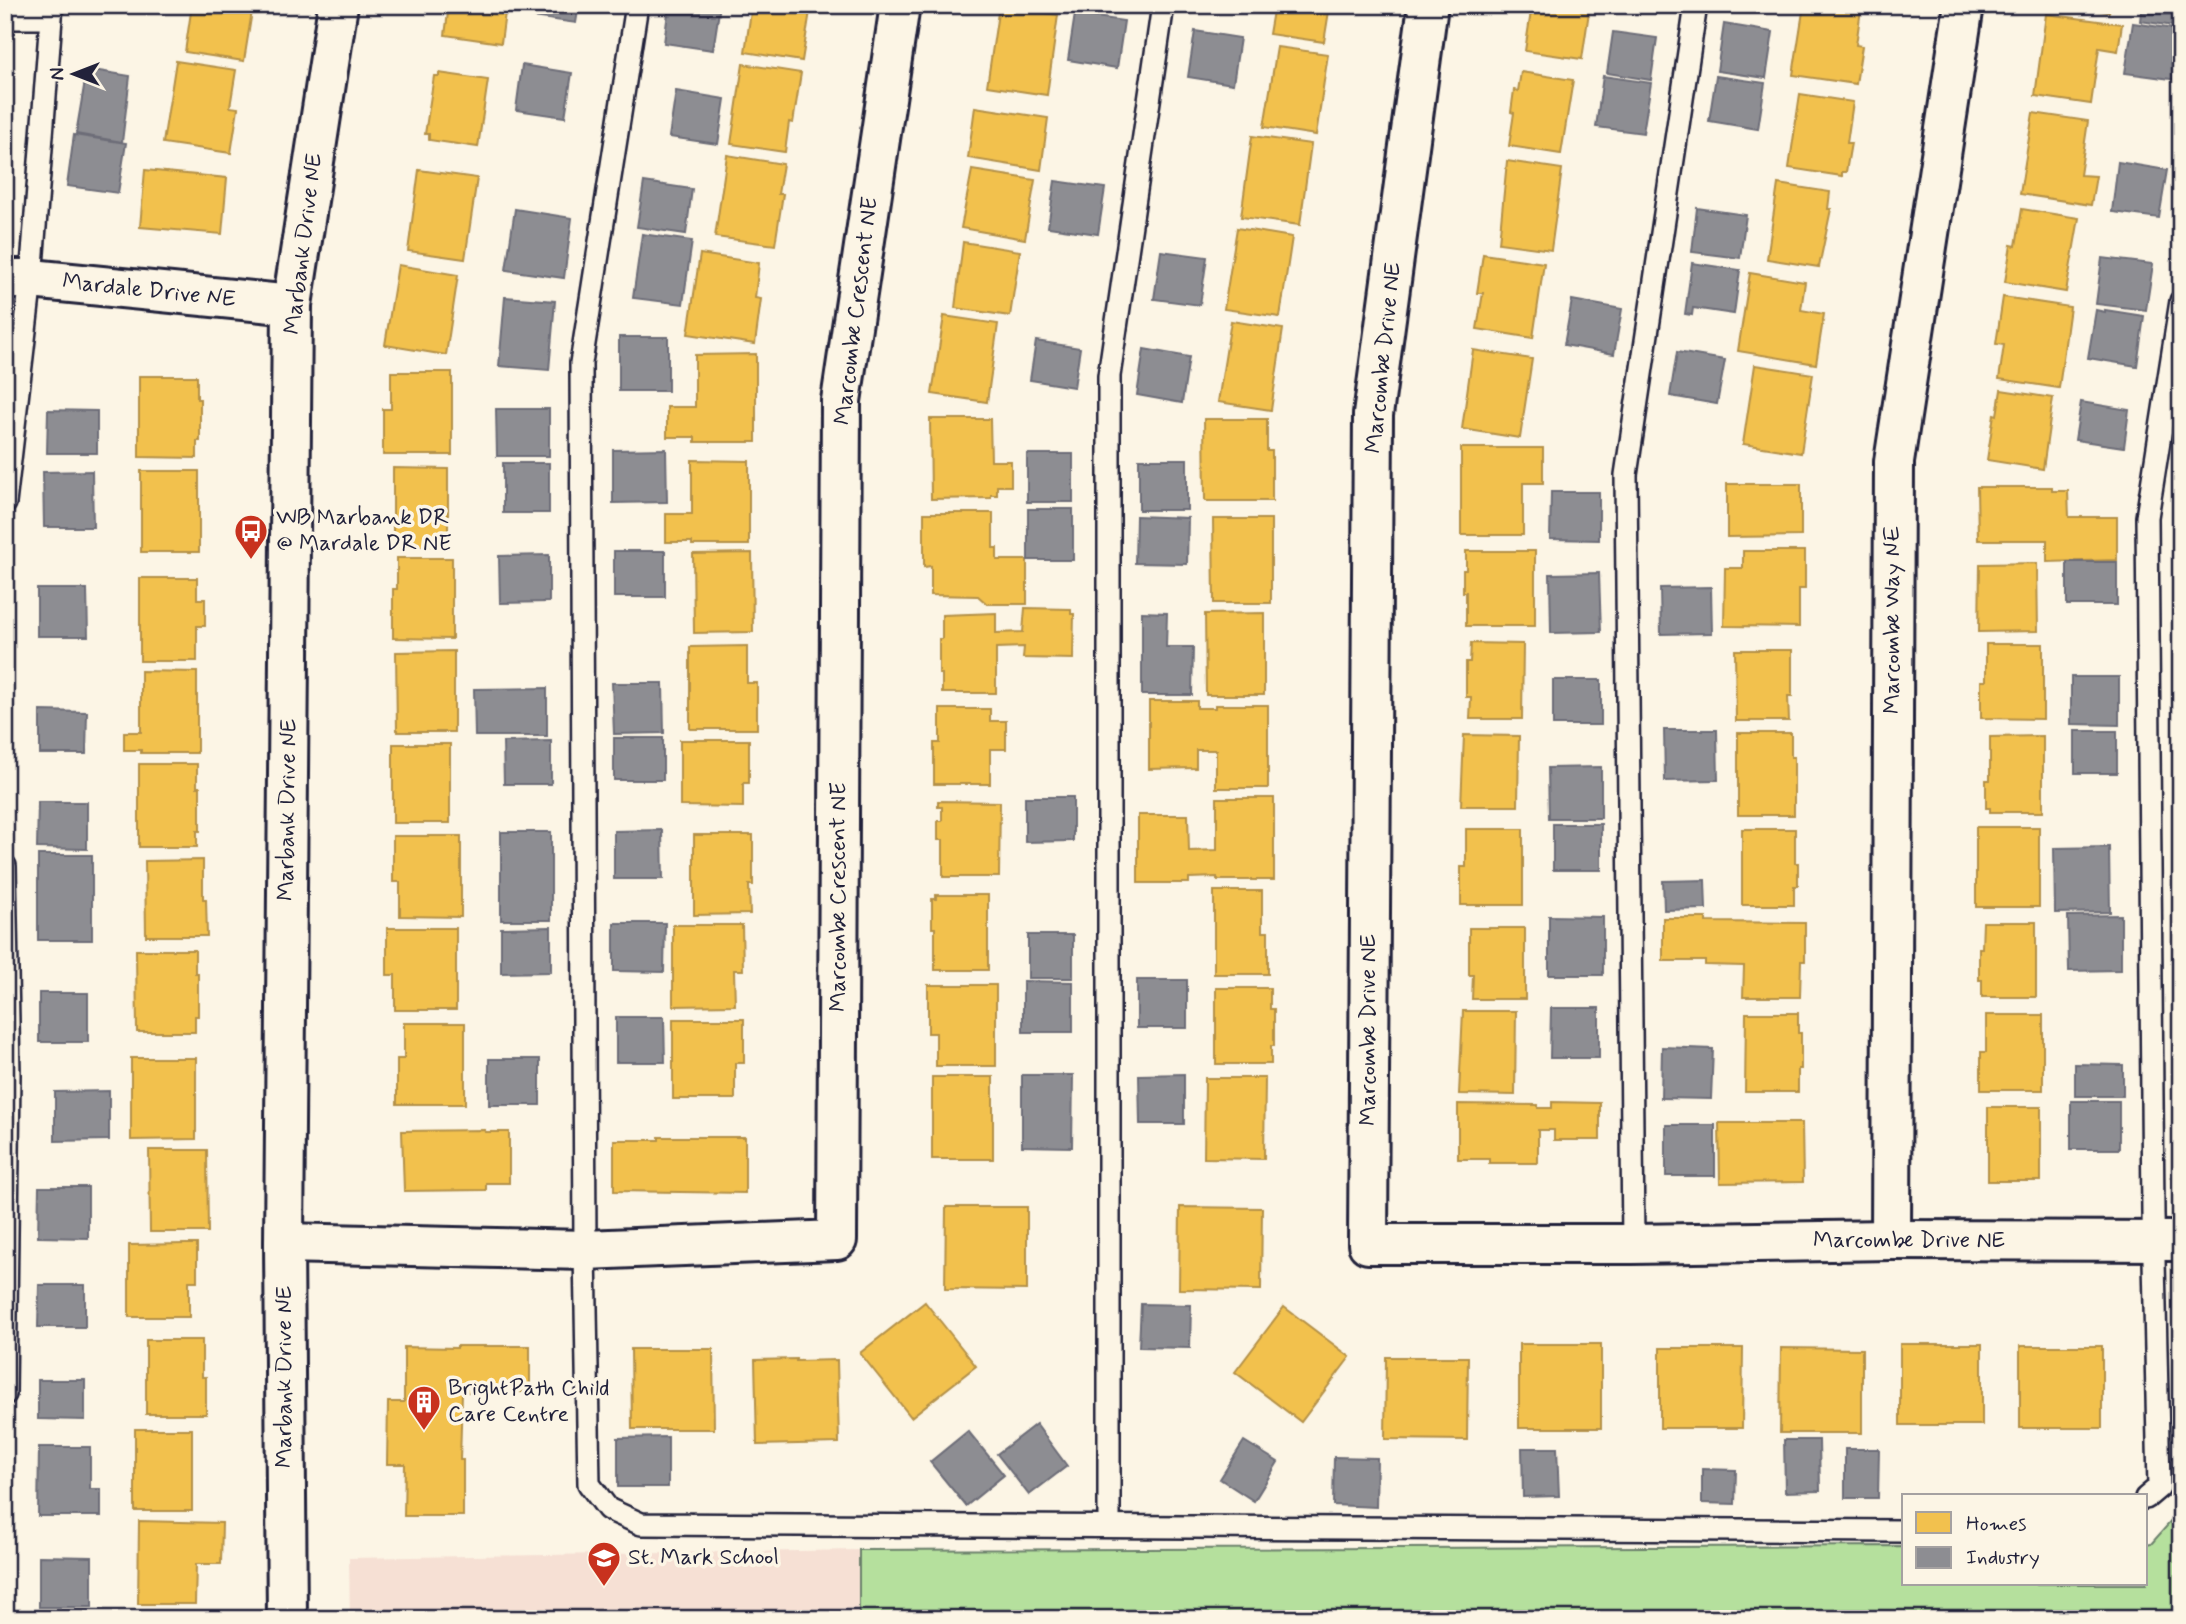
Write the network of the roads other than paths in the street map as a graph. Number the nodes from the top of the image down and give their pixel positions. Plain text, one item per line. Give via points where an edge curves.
1 (338, 5) edge
2 (637, 5) edge
3 (900, 5) edge
4 (1163, 5) edge
5 (1428, 5) edge
6 (1696, 5) edge
7 (1964, 5) edge
8 (51, 12) edge
9 (5, 18) edge
10 (18, 279) edge
11 (2181, 301) edge
12 (292, 305) junction
13 (5, 503) edge
14 (5, 866) edge
15 (7, 1075) edge
16 (1891, 1240) junction
17 (2167, 1241) edge
18 (284, 1243) junction
19 (1633, 1244) junction
20 (584, 1250) junction
21 (5, 1394) edge
22 (2148, 1496) edge
23 (1109, 1525) junction
24 (1902, 1531) edge
25 (287, 1619) edge

1 - 12 street, Marbank Drive NE
2 - 20 lane via 581,363
3 - 20 street, Marcombe Crescent NE via 841,401 837,1240
4 - 23 lane via 1109,376
5 - 19 street, Marcombe Drive NE via 1373,415 1367,1244
6 - 19 lane via 1626,474
7 - 16 street, Marcombe Way NE via 1894,462
8 - 9 lane
8 - 10 lane
10 - 12 street, Mardale Drive NE
10 - 13 lane
11 - 17 lane via 2147,517
12 - 18 street, Marbank Drive NE
14 - 15 lane
15 - 21 lane
16 - 17 street, Marcombe Drive NE
16 - 19 street, Marcombe Drive NE
17 - 22 lane via 2159,1487
18 - 20 street, Marcombe Crescent NE
18 - 25 street, Marbank Drive NE
20 - 23 lane via 589,1484 608,1509 641,1524
23 - 24 lane

